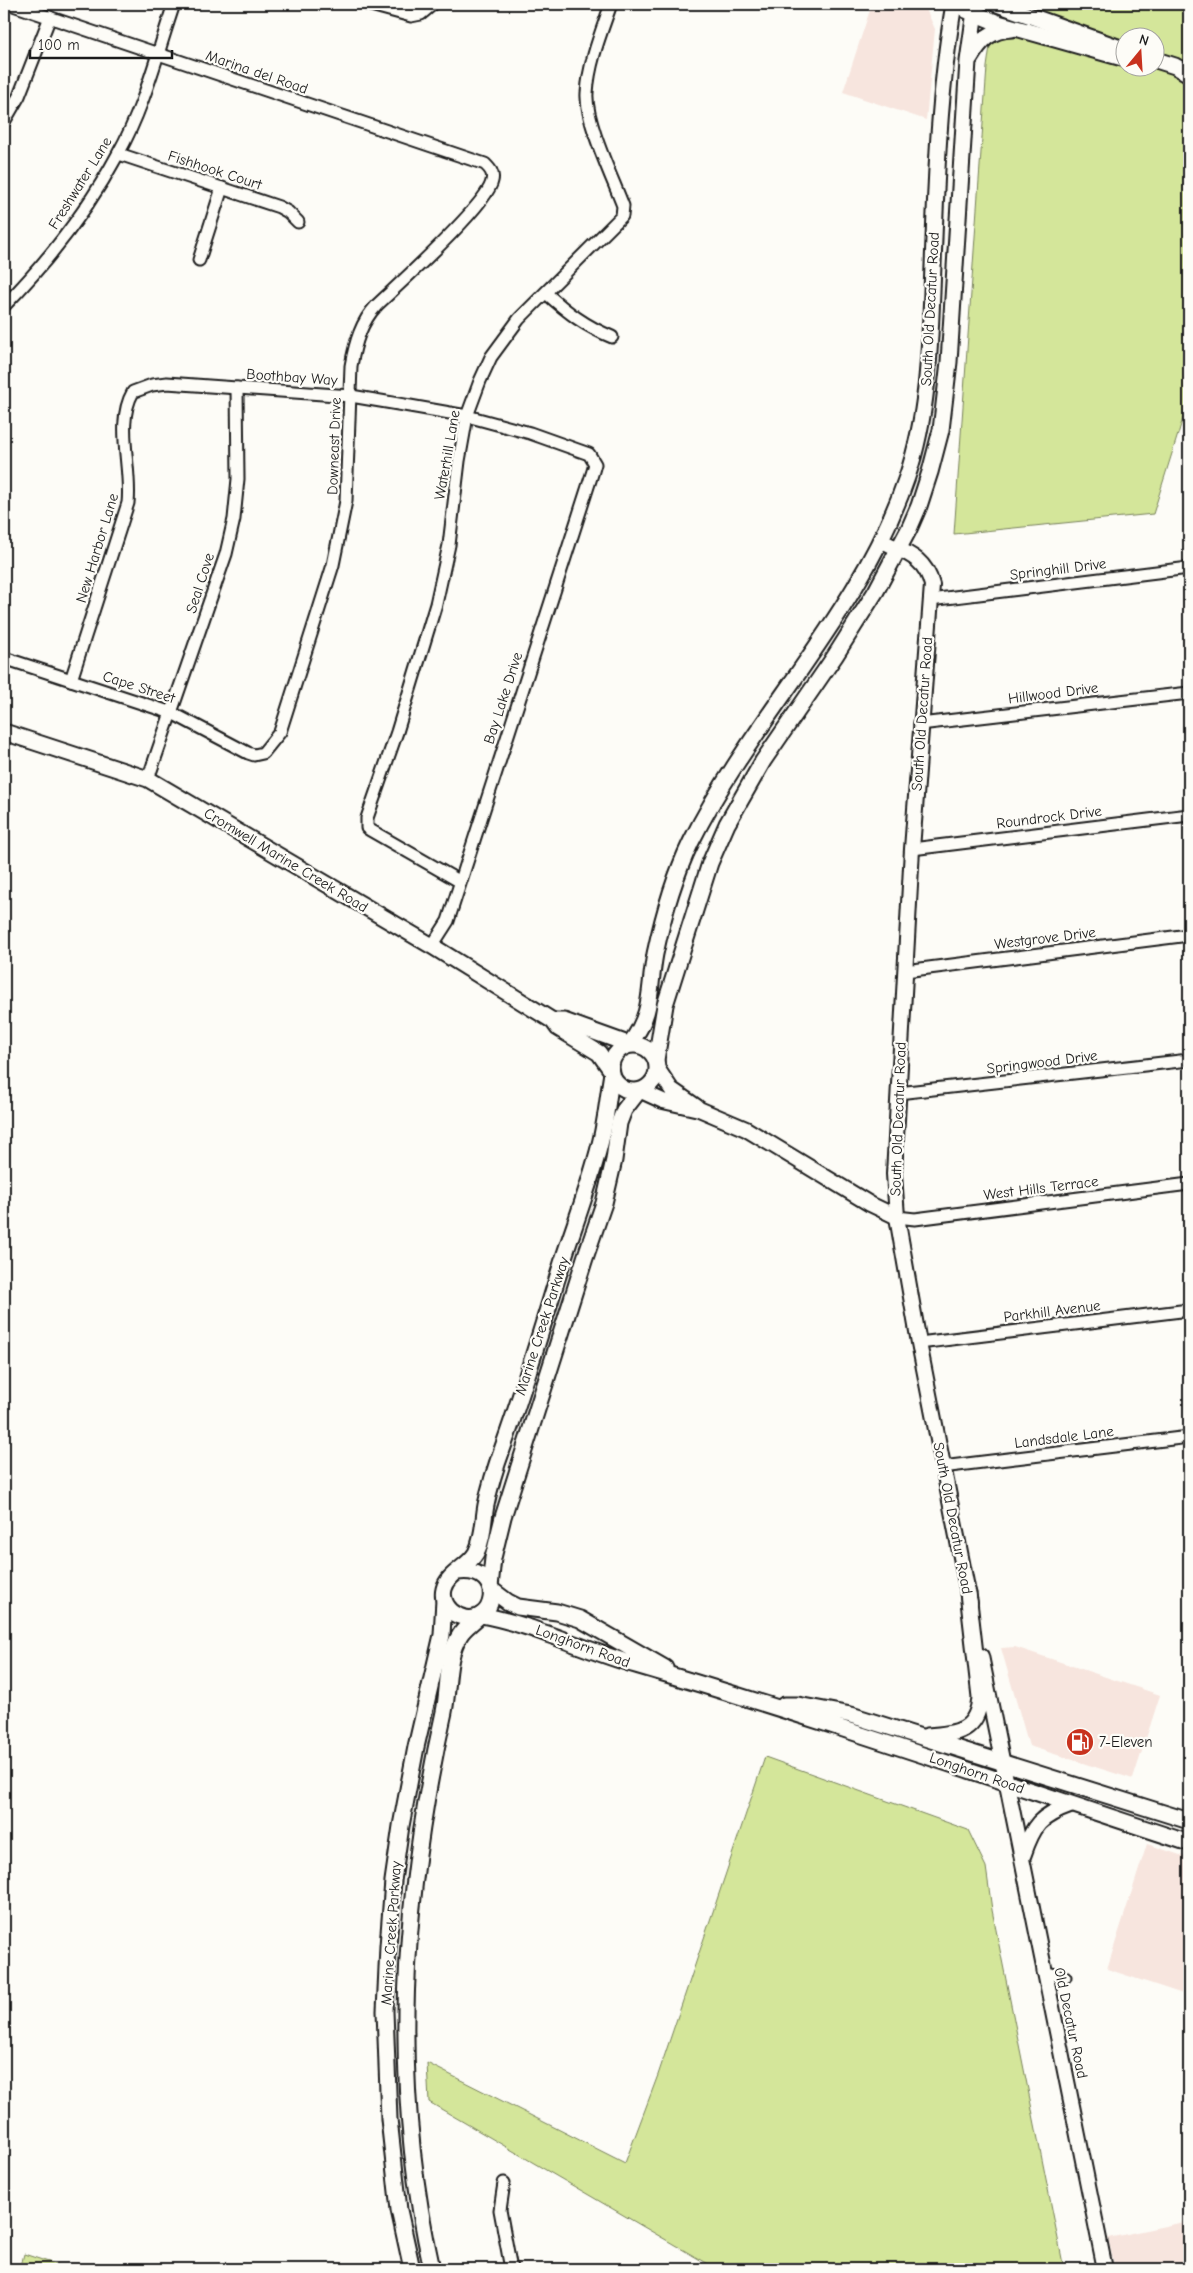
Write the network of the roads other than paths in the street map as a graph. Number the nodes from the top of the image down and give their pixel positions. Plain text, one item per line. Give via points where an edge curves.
1 (10, 4) edge
2 (174, 4) edge
3 (367, 4) edge
4 (433, 4) edge
5 (611, 4) edge
6 (951, 4) edge
7 (997, 4) edge
8 (975, 8) edge
9 (50, 17) junction
10 (1017, 29) junction
11 (1116, 46) edge
12 (157, 54) junction
13 (1116, 56) edge
14 (968, 61) junction
15 (1166, 63) edge
16 (1166, 72) edge
17 (1186, 73) edge
18 (4, 122) edge
19 (119, 154) junction
20 (492, 172) joint
21 (222, 188) junction
22 (298, 222) dead end
23 (934, 248) junction
24 (957, 249) junction
25 (200, 260) dead end
26 (546, 293) junction
27 (4, 306) edge
28 (612, 337) dead end
29 (237, 388) junction
30 (133, 392) joint
31 (351, 396) junction
32 (467, 416) junction
33 (592, 456) joint
34 (882, 541) junction
35 (899, 549) junction
36 (1189, 568) edge
37 (930, 600) junction
38 (4, 658) edge
39 (71, 680) junction
40 (1189, 692) edge
41 (172, 713) junction
42 (920, 724) junction
43 (4, 732) edge
44 (259, 755) joint
45 (148, 779) junction
46 (716, 798) junction
47 (734, 810) junction
48 (1189, 815) edge
49 (912, 849) junction
50 (460, 881) junction
51 (1189, 935) edge
52 (432, 946) junction
53 (905, 971) junction
54 (553, 1020) junction
55 (629, 1044) junction
56 (1189, 1060) edge
57 (657, 1064) junction
58 (611, 1071) junction
59 (640, 1092) junction
60 (898, 1093) junction
61 (699, 1110) junction
62 (1189, 1184) edge
63 (897, 1217) junction
64 (1189, 1310) edge
65 (919, 1343) junction
66 (1189, 1437) edge
67 (942, 1467) junction
68 (458, 1572) junction
69 (491, 1588) junction
70 (968, 1593) junction
71 (444, 1600) junction
72 (480, 1616) junction
73 (684, 1679) junction
74 (765, 1705) junction
75 (922, 1737) junction
76 (1004, 1764) junction
77 (1008, 1784) junction
78 (1071, 1805) junction
79 (1189, 1821) edge
80 (1189, 1843) edge
81 (1022, 1855) junction
82 (1043, 1972) junction
83 (1065, 1977) dead end
84 (504, 2183) dead end
85 (412, 2269) edge
86 (432, 2269) edge
87 (511, 2269) edge
88 (1105, 2269) edge

1 - 9 street, Marina del Road
2 - 12 street, Freshwater Lane
3 - 4 street via 411,16 421,14
5 - 26 street, Waterhill Lane via 590,70 588,104 623,206 622,216
6 - 8 main road
6 - 23 main road, South Old Decatur Road
7 - 11 main road
8 - 10 main road
8 - 14 main road, South Old Decatur Road
9 - 12 street, Marina del Road
9 - 18 street via 19,96
10 - 13 main road
10 - 14 main road via 996,30 986,36
12 - 19 street, Freshwater Lane
12 - 20 street, Marina del Road via 485,164
14 - 24 main road, South Old Decatur Road
15 - 17 main road
16 - 17 main road
19 - 21 street, Fishhook Court
19 - 27 street, Freshwater Lane via 64,238
20 - 31 street, Downeast Drive via 488,190 460,225 368,314 354,347
21 - 22 street, Fishhook Court via 279,206
21 - 25 street
23 - 24 main road
23 - 34 main road, South Old Decatur Road via 928,369 917,439 908,475
24 - 35 main road, South Old Decatur Road via 941,430 919,506
26 - 28 street via 573,318
26 - 32 street, Waterhill Lane via 518,319 491,358
29 - 30 street, Boothbay Way via 168,383
29 - 31 street, Boothbay Way
29 - 41 street, Seal Cove via 238,480 234,519 226,554
30 - 39 street, New Harbor Lane via 125,410 130,486 128,503
31 - 32 street, Boothbay Way
31 - 44 street, Downeast Drive via 346,501 333,566 280,732 267,750
32 - 33 street, Boothbay Way via 530,433
32 - 50 street, Waterhill Lane via 449,545 436,604 366,823 370,830
33 - 50 street, Bay Lake Drive via 593,471
34 - 35 street
34 - 46 main road, South Old Decatur Road via 859,583
35 - 37 street, South Old Decatur Road via 926,567 932,585
35 - 47 main road, South Old Decatur Road via 835,656 763,761
36 - 37 street, Springhill Drive
37 - 42 street, South Old Decatur Road
38 - 39 street, Cape Street
39 - 41 street, Cape Street
40 - 42 street, Hillwood Drive
41 - 44 street, Cape Street
41 - 45 street, Seal Cove
42 - 49 street, South Old Decatur Road
43 - 45 main road, Cromwell Marine Creek Road
45 - 52 main road, Cromwell Marine Creek Road
46 - 47 main road
46 - 55 main road, South Old Decatur Road via 688,849 669,898 655,955 648,1010 642,1026
47 - 57 main road, South Old Decatur Road via 710,863 665,1005
48 - 49 street, Roundrock Drive
49 - 53 street, South Old Decatur Road
50 - 52 street, Bay Lake Drive via 448,921
51 - 53 street, Westgrove Drive
52 - 54 main road, Cromwell Marine Creek Road
53 - 60 street, South Old Decatur Road
54 - 55 main road, Cromwell Marine Creek Road
54 - 58 main road, Cromwell Marine Creek Road via 558,1028 599,1053
55 - 57 main road via 644,1048
55 - 58 main road via 615,1054
56 - 60 street, Springwood Drive
57 - 59 main road via 651,1084
57 - 61 street via 671,1089
58 - 59 main road via 618,1084
58 - 68 main road, Marine Creek Parkway via 600,1143 493,1474 483,1532 476,1553
59 - 61 street
59 - 69 main road, Marine Creek Parkway via 624,1110 619,1123 604,1203 503,1517 493,1558
60 - 63 street, South Old Decatur Road via 894,1174
61 - 63 street via 746,1129
62 - 63 street, West Hills Terrace via 915,1219
63 - 65 street, South Old Decatur Road
64 - 65 street, Parkhill Avenue
65 - 67 street, South Old Decatur Road
66 - 67 street, Landsdale Lane
67 - 70 street, South Old Decatur Road
68 - 69 main road via 477,1574
68 - 71 main road via 447,1583
69 - 72 main road via 491,1603
69 - 73 main road, Longhorn Road via 518,1607 557,1612 580,1619
70 - 75 main road via 980,1708 970,1725 956,1733
70 - 76 street, South Old Decatur Road
71 - 72 main road via 458,1616 468,1619
71 - 85 main road, Marine Creek Parkway via 442,1635 401,1826 388,1946 385,2011 389,2119 399,2210
72 - 73 main road, Longhorn Road via 531,1627 615,1659
72 - 86 main road, Marine Creek Parkway via 464,1630 454,1646 426,1792 408,1928 406,2076 414,2172
73 - 74 main road, Longhorn Road
74 - 75 main road, Longhorn Road via 798,1705 851,1715
74 - 77 main road, Longhorn Road
75 - 76 main road, Longhorn Road
76 - 77 street, South Old Decatur Road
76 - 79 main road, Longhorn Road
77 - 78 main road, Longhorn Road
77 - 81 street, Old Decatur Road
78 - 80 main road, Longhorn Road
78 - 81 main road via 1038,1822
81 - 82 street, Old Decatur Road
82 - 83 street
82 - 88 street, Old Decatur Road
84 - 87 street via 500,2210

